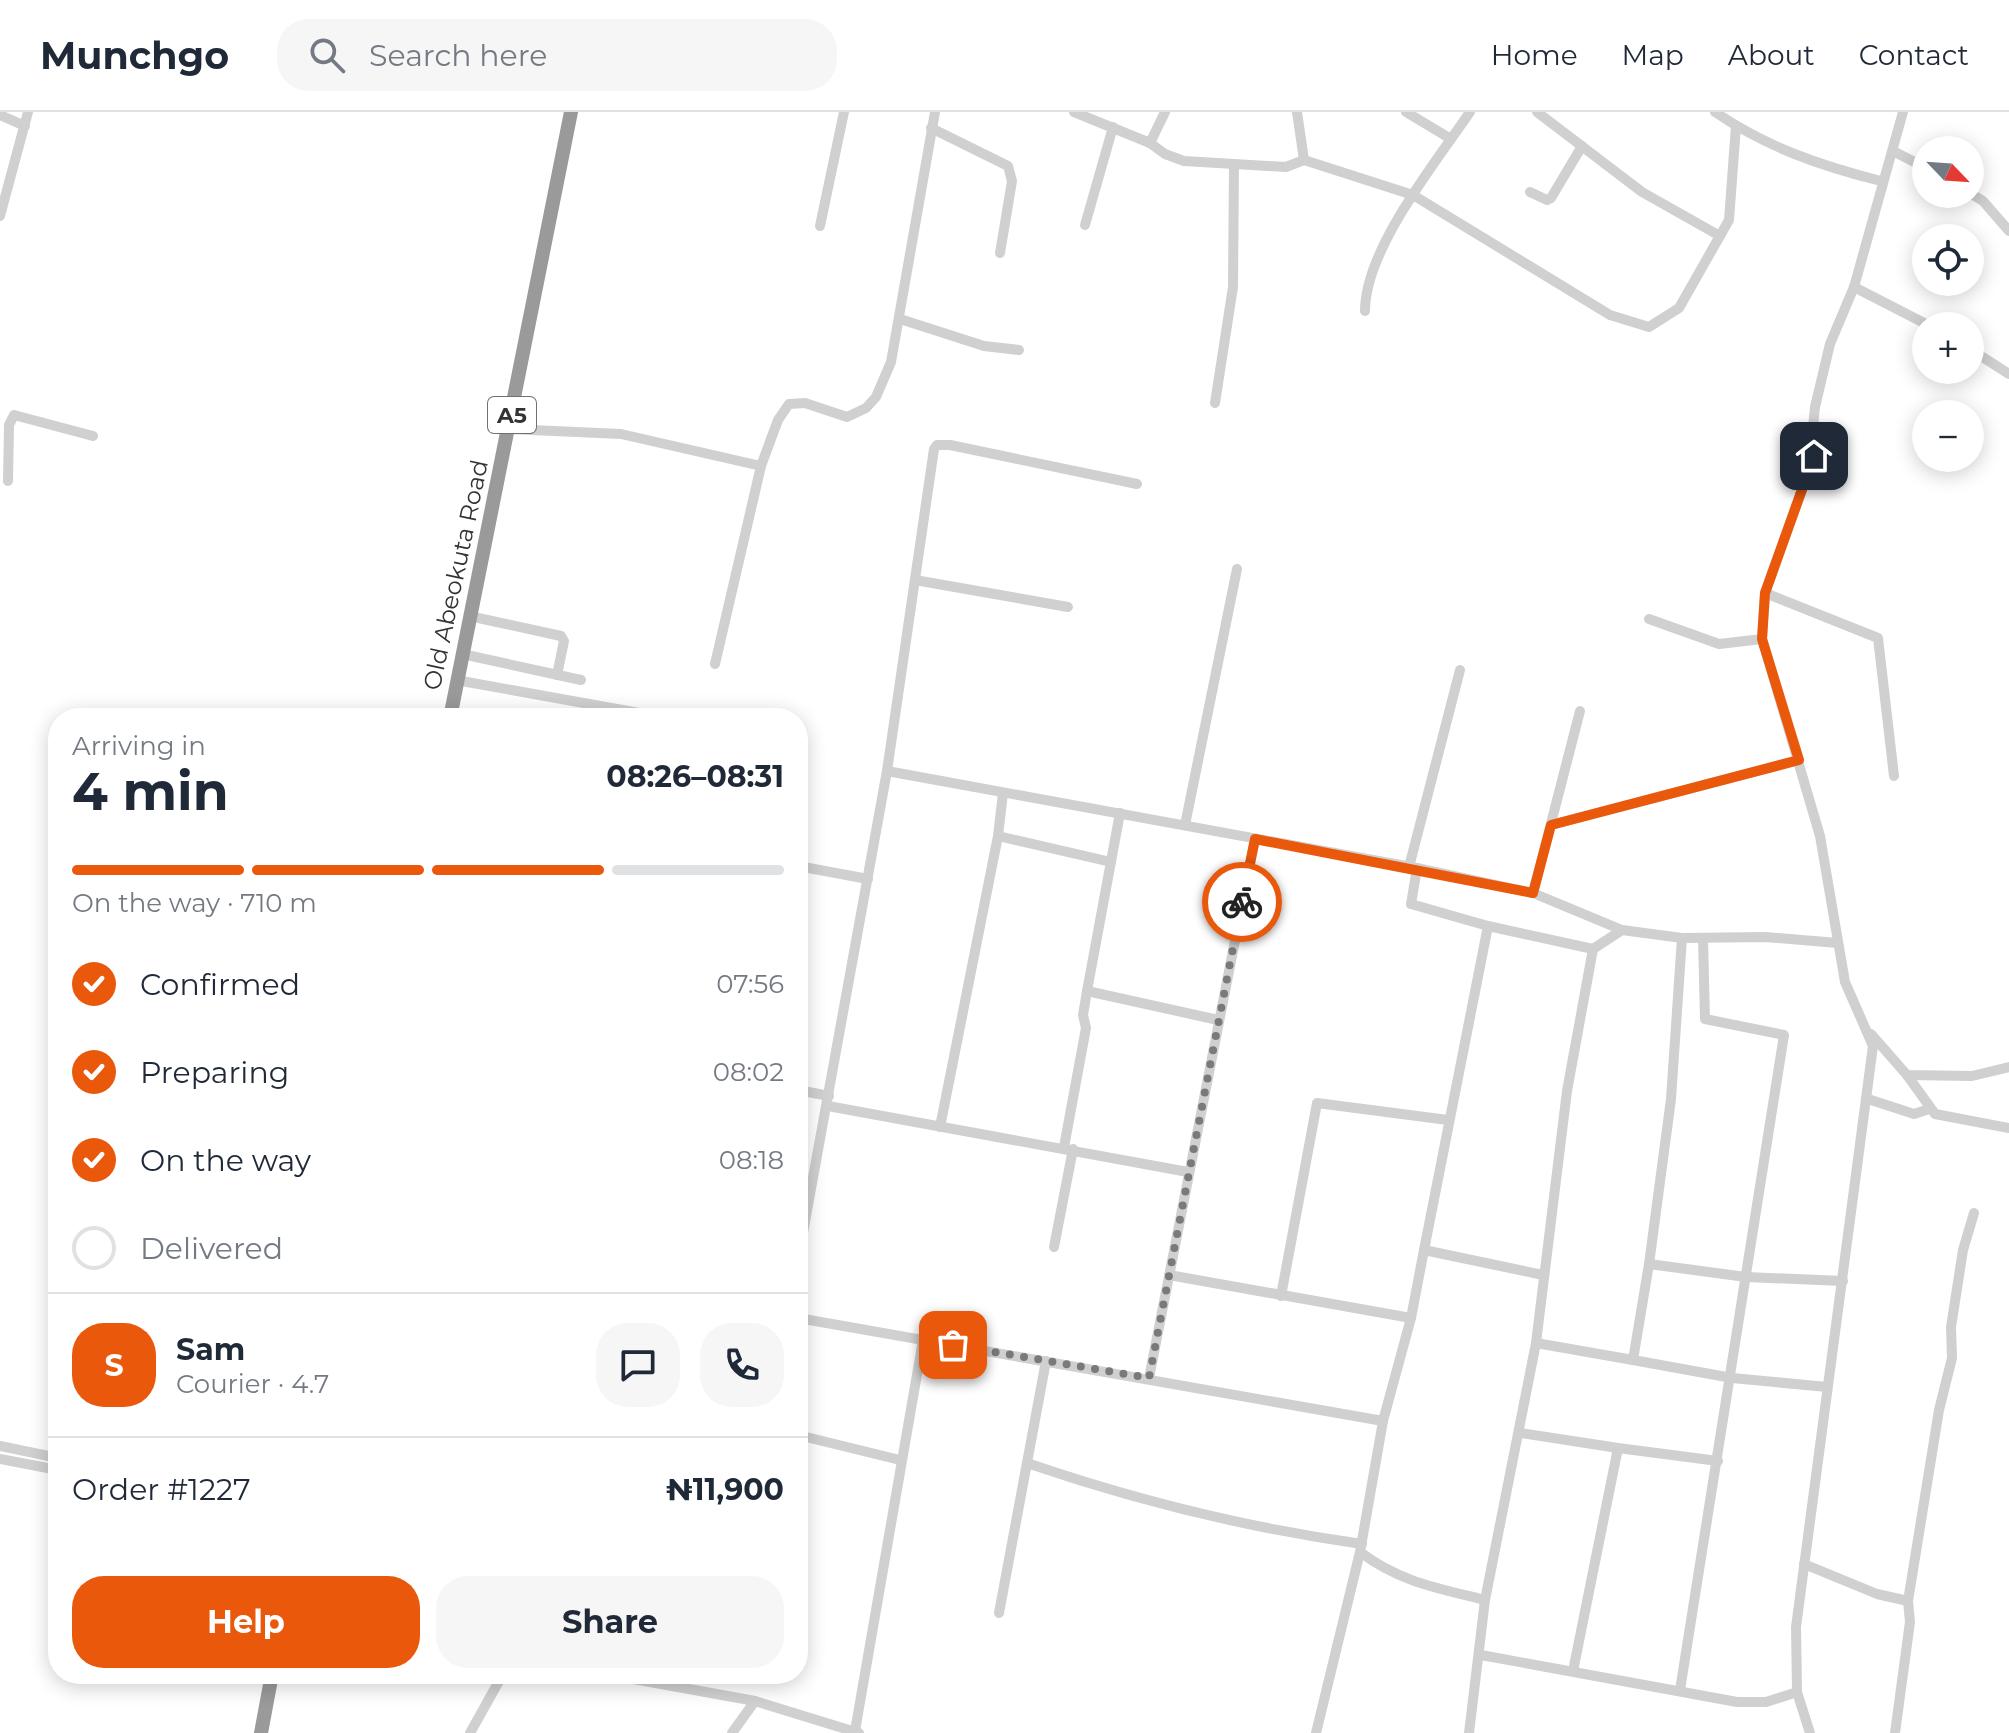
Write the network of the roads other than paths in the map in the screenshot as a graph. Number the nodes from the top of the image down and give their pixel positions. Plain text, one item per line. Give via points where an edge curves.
1 (28, 112) edge
2 (571, 112) edge
3 (844, 112) edge
4 (935, 112) edge
5 (1074, 112) edge
6 (1165, 112) edge
7 (1297, 112) edge
8 (1406, 112) edge
9 (1470, 112) edge
10 (1537, 112) edge
11 (1715, 112) edge
12 (1903, 112) edge
13 (0, 115) edge
14 (25, 126) junction
15 (1736, 126) junction
16 (1113, 127) junction
17 (931, 128) junction
18 (1451, 139) junction
19 (1150, 143) junction
20 (1582, 146) junction
21 (1893, 151) junction
22 (1304, 160) junction
23 (1912, 161) edge
24 (1234, 164) junction
25 (1881, 181) junction
26 (1530, 192) dead end
27 (1413, 195) junction
28 (1984, 202) edge
29 (0, 216) edge
30 (1085, 225) dead end
31 (820, 226) dead end
32 (2009, 231) edge
33 (1720, 236) junction
34 (1000, 253) dead end
35 (1854, 287) junction
36 (1365, 311) dead end
37 (1912, 317) edge
38 (900, 319) junction
39 (1019, 350) dead end
40 (1984, 358) edge
41 (2009, 374) edge
42 (1215, 403) dead end
43 (509, 429) junction
44 (93, 436) dead end
45 (761, 466) junction
46 (8, 481) dead end
47 (1137, 484) dead end
48 (1237, 569) dead end
49 (915, 580) junction
50 (1765, 593) junction
51 (1068, 607) dead end
52 (469, 616) junction
53 (1649, 619) dead end
54 (1762, 639) junction
55 (462, 654) junction
56 (715, 664) dead end
57 (1460, 670) dead end
58 (557, 675) junction
59 (456, 680) junction
60 (581, 680) dead end
61 (452, 708) edge
62 (611, 708) edge
63 (1580, 711) dead end
64 (1799, 760) junction
65 (887, 771) junction
66 (1894, 776) dead end
67 (1003, 793) junction
68 (1120, 813) junction
69 (1185, 825) junction
70 (1551, 825) junction
71 (998, 836) junction
72 (1255, 839) junction
73 (1111, 862) junction
74 (1413, 867) junction
75 (808, 868) edge
76 (868, 879) junction
77 (1533, 893) junction
78 (1488, 926) junction
79 (1622, 930) junction
80 (1682, 938) junction
81 (1703, 938) junction
82 (1838, 943) junction
83 (1593, 949) junction
84 (1087, 991) junction
85 (1218, 1020) junction
86 (1868, 1030) junction
87 (2009, 1067) edge
88 (1907, 1075) junction
89 (808, 1094) edge
90 (1868, 1099) junction
91 (828, 1101) junction
92 (1929, 1109) junction
93 (1448, 1120) junction
94 (940, 1127) junction
95 (2009, 1128) edge
96 (1069, 1148) junction
97 (1188, 1172) junction
98 (808, 1207) edge
99 (1974, 1213) dead end
100 (1054, 1247) dead end
101 (1424, 1250) junction
102 (1649, 1264) junction
103 (1169, 1275) junction
104 (1543, 1275) junction
105 (1746, 1277) junction
106 (1843, 1281) junction
107 (1281, 1296) junction
108 (1411, 1318) junction
109 (808, 1320) edge
110 (923, 1340) junction
111 (1536, 1343) junction
112 (1633, 1360) junction
113 (1046, 1361) junction
114 (1149, 1378) junction
115 (1732, 1378) junction
116 (1827, 1387) junction
117 (1383, 1421) junction
118 (1521, 1433) junction
119 (808, 1437) edge
120 (0, 1446) edge
121 (1618, 1448) junction
122 (48, 1456) edge
123 (0, 1459) edge
124 (900, 1460) junction
125 (1718, 1461) junction
126 (1027, 1463) junction
127 (48, 1468) edge
128 (1361, 1548) junction
129 (1804, 1564) junction
130 (1485, 1600) junction
131 (1908, 1601) junction
132 (999, 1613) dead end
133 (1481, 1655) junction
134 (1573, 1671) junction
135 (270, 1684) edge
136 (497, 1684) edge
137 (661, 1684) edge
138 (1680, 1690) junction
139 (1797, 1692) junction
140 (755, 1701) junction
141 (857, 1732) edge
142 (261, 1733) edge
143 (470, 1733) edge
144 (732, 1733) edge
145 (1316, 1733) edge
146 (1469, 1733) edge
147 (1810, 1733) edge
148 (1895, 1733) edge

1 - 14 street
2 - 43 highway, Old Abeokuta Road / A5
3 - 31 street
4 - 17 street
5 - 16 street
6 - 19 street
7 - 22 street
8 - 18 street
9 - 18 street
10 - 20 street
11 - 15 street
12 - 21 street
13 - 14 street
14 - 29 street
15 - 25 street via 1823,166
15 - 33 street via 1732,206
16 - 19 street
16 - 30 street
17 - 34 street via 1008,166 1012,181
17 - 38 street
18 - 27 street
19 - 24 street via 1184,161
20 - 26 street via 1551,198
20 - 33 street via 1642,192
21 - 23 street
21 - 25 street
22 - 24 street via 1286,167
22 - 27 street
24 - 42 street via 1233,287
25 - 35 street
27 - 33 street via 1610,315 1649,327 1679,308
27 - 36 street via 1372,275
28 - 32 street
35 - 37 street
35 - 50 street via 1830,344 1815,407 1814,456
38 - 39 street via 984,346
38 - 45 street via 891,362 866,408 847,417 805,403 789,404
40 - 41 street
43 - 45 street via 621,434
43 - 52 highway, Old Abeokuta Road / A5
44 - 46 street via 14,415 9,425
45 - 56 street
47 - 49 street via 937,445
48 - 69 street
49 - 51 street
49 - 65 street
50 - 54 street
50 - 66 street via 1878,638
52 - 55 highway, Old Abeokuta Road / A5
52 - 58 street via 561,636
53 - 54 street via 1719,644
54 - 64 street
55 - 58 street
55 - 59 highway, Old Abeokuta Road / A5
57 - 74 street
58 - 60 street
59 - 61 highway, Old Abeokuta Road / A5
59 - 62 street
63 - 70 street
64 - 70 street
64 - 82 street via 1820,836
65 - 67 street
65 - 76 street
67 - 68 street
67 - 71 street
68 - 69 street
68 - 73 street
69 - 72 street
70 - 77 street
71 - 73 street
71 - 94 street
72 - 74 street
72 - 85 street
73 - 84 street
74 - 77 street
74 - 78 street via 1411,904
75 - 76 street
76 - 91 street
77 - 79 street
78 - 83 street
78 - 93 street
79 - 80 street
79 - 83 street
80 - 81 street
80 - 102 street via 1671,1099
81 - 82 street
81 - 105 street via 1705,1019 1784,1035
82 - 86 street via 1849,994
83 - 104 street via 1567,1091
84 - 85 street
84 - 96 street
85 - 97 street
86 - 88 street
86 - 90 street via 1873,1060
87 - 88 street via 1972,1076
88 - 92 street
89 - 91 street
90 - 92 street via 1914,1114
90 - 106 street
91 - 94 street
91 - 98 street
92 - 95 street
93 - 101 street
93 - 107 street via 1317,1103
94 - 96 street
96 - 97 street
96 - 100 street
97 - 103 street
99 - 131 street via 1963,1250 1951,1327 1952,1358
101 - 104 street
101 - 108 street
102 - 105 street
102 - 112 street
103 - 107 street
103 - 114 street
104 - 111 street
105 - 106 street
105 - 115 street
106 - 116 street
107 - 108 street
108 - 117 street
109 - 110 street
110 - 113 street
110 - 124 street
111 - 112 street
111 - 118 street
112 - 115 street
113 - 114 street
113 - 126 street
114 - 117 street
115 - 116 street
115 - 125 street
116 - 129 street
117 - 128 street
118 - 121 street
118 - 130 street
119 - 124 street
120 - 122 street
121 - 125 street
121 - 134 street
123 - 127 street
124 - 141 street
125 - 138 street
126 - 128 street via 1129,1494
126 - 132 street
128 - 130 street via 1405,1580
128 - 145 street
129 - 131 street
129 - 139 street via 1796,1627
130 - 133 street
131 - 148 street via 1910,1622
133 - 134 street
133 - 146 street
134 - 138 street
135 - 142 highway
136 - 143 street
137 - 140 street
138 - 139 street via 1737,1702 1766,1702
139 - 147 street
140 - 141 street
140 - 144 street

